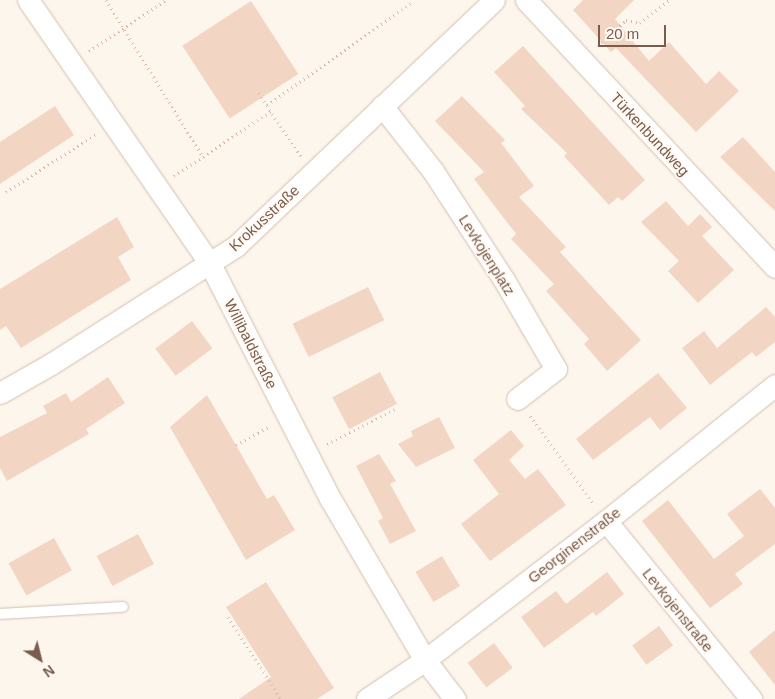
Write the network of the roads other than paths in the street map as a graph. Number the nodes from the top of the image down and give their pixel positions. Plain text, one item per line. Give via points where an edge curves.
1 (28, 0) edge
2 (494, 0) edge
3 (526, 0) edge
4 (382, 106) junction
5 (210, 264) junction
6 (775, 267) edge
7 (775, 385) edge
8 (0, 393) edge
9 (517, 399) road end
10 (606, 521) junction
11 (123, 607) dead end
12 (0, 614) edge
13 (425, 660) junction
14 (367, 699) edge
15 (455, 699) edge
16 (751, 699) edge

1 - 5 street, Willibaldstraße
2 - 4 street, Krokusstraße
3 - 6 street, Türkenbundweg
4 - 5 street, Krokusstraße via 236,246
4 - 9 street, Levkojenplatz via 433,171 504,280 556,369
5 - 8 street, Krokusstraße via 52,364
5 - 13 street, Willibaldstraße via 307,454
7 - 10 street, Georginenstraße
10 - 13 street, Georginenstraße
10 - 16 street, Levkojenstraße
11 - 12 lane
13 - 14 street, Georginenstraße
13 - 15 street, Willibaldstraße

